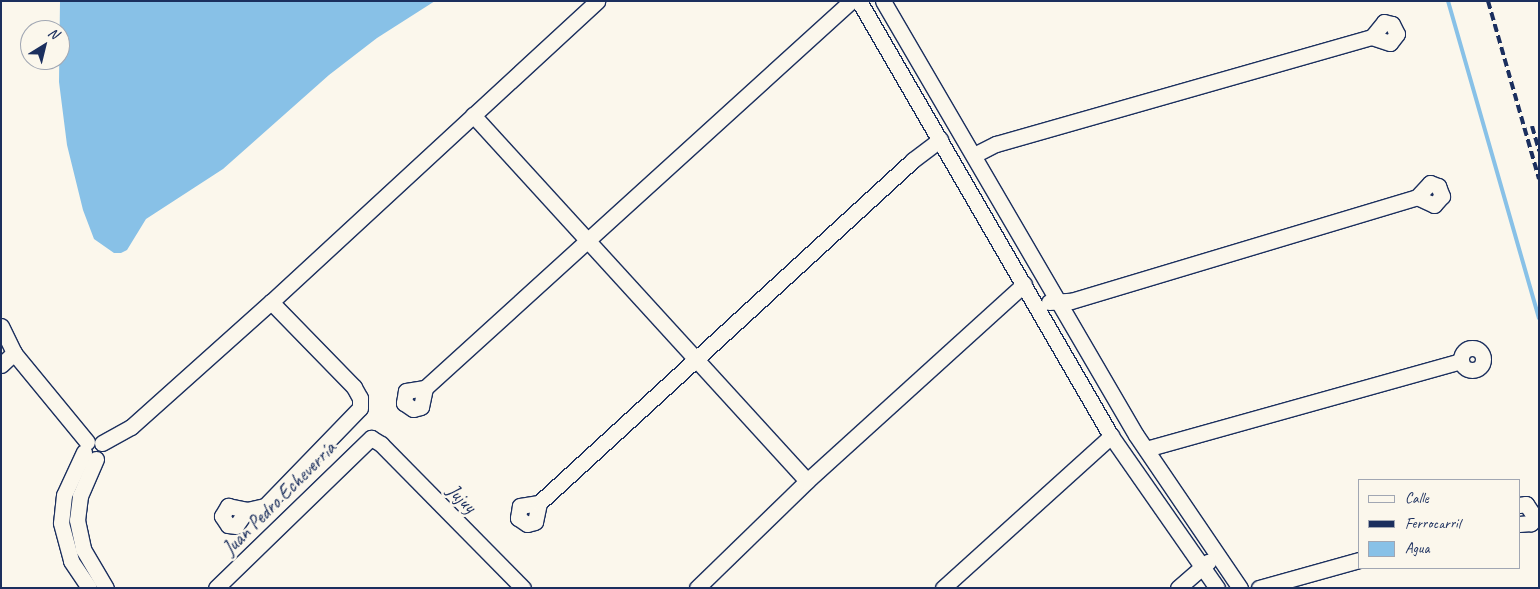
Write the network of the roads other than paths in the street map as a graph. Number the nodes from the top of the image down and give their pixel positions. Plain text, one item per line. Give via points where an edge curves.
1 (597, 1) edge
2 (882, 1) edge
3 (858, 4) edge
4 (1372, 37) dead end
5 (473, 115) junction
6 (964, 138) junction
7 (942, 145) junction
8 (976, 158) junction
9 (959, 173) junction
10 (1417, 197) dead end
11 (587, 241) junction
12 (1024, 284) junction
13 (1056, 301) junction
14 (272, 302) junction
15 (1036, 304) junction
16 (1, 326) edge
17 (14, 353) junction
18 (697, 361) junction
19 (1461, 361) dead end
20 (1, 365) edge
21 (425, 388) dead end
22 (1136, 435) junction
23 (371, 438) joint
24 (1115, 441) junction
25 (92, 449) junction
26 (1148, 453) junction
27 (1134, 468) junction
28 (807, 481) junction
29 (539, 503) dead end
30 (1520, 505) edge
31 (247, 510) dead end
32 (1520, 524) edge
33 (1217, 554) junction
34 (1358, 560) edge
35 (1201, 567) junction
36 (89, 588) edge
37 (106, 588) edge
38 (216, 588) edge
39 (523, 588) edge
40 (697, 588) edge
41 (943, 588) edge
42 (1178, 588) edge
43 (1216, 588) edge
44 (1240, 588) edge
45 (1259, 588) edge

1 - 5 street
2 - 3 street
2 - 6 street
3 - 7 street
3 - 11 street
4 - 8 street via 996,144
5 - 11 street
5 - 14 street
6 - 7 street
6 - 8 street
7 - 9 street
7 - 18 street via 913,160
8 - 9 street
8 - 13 street
9 - 12 street
10 - 13 street via 1070,300
11 - 18 street
11 - 21 street
12 - 15 street
12 - 28 street
13 - 15 street
13 - 22 street
14 - 25 street via 131,427
14 - 31 street via 354,387 360,398 360,408 265,506
15 - 24 street
16 - 17 street
17 - 20 street
17 - 25 street
18 - 28 street
18 - 29 street
19 - 26 street
22 - 24 street
22 - 26 street
23 - 38 street, Juan Pedro Echeverría
23 - 39 street, Jujuy via 381,444
24 - 27 street
24 - 41 street
25 - 36 street via 64,495 61,523 71,561
25 - 37 street via 76,520 82,549
26 - 27 street
26 - 33 street
27 - 35 street
28 - 40 street
30 - 32 street via 1526,504 1534,516 1531,524
33 - 35 street
33 - 44 street
34 - 45 street
35 - 42 street
35 - 43 street

